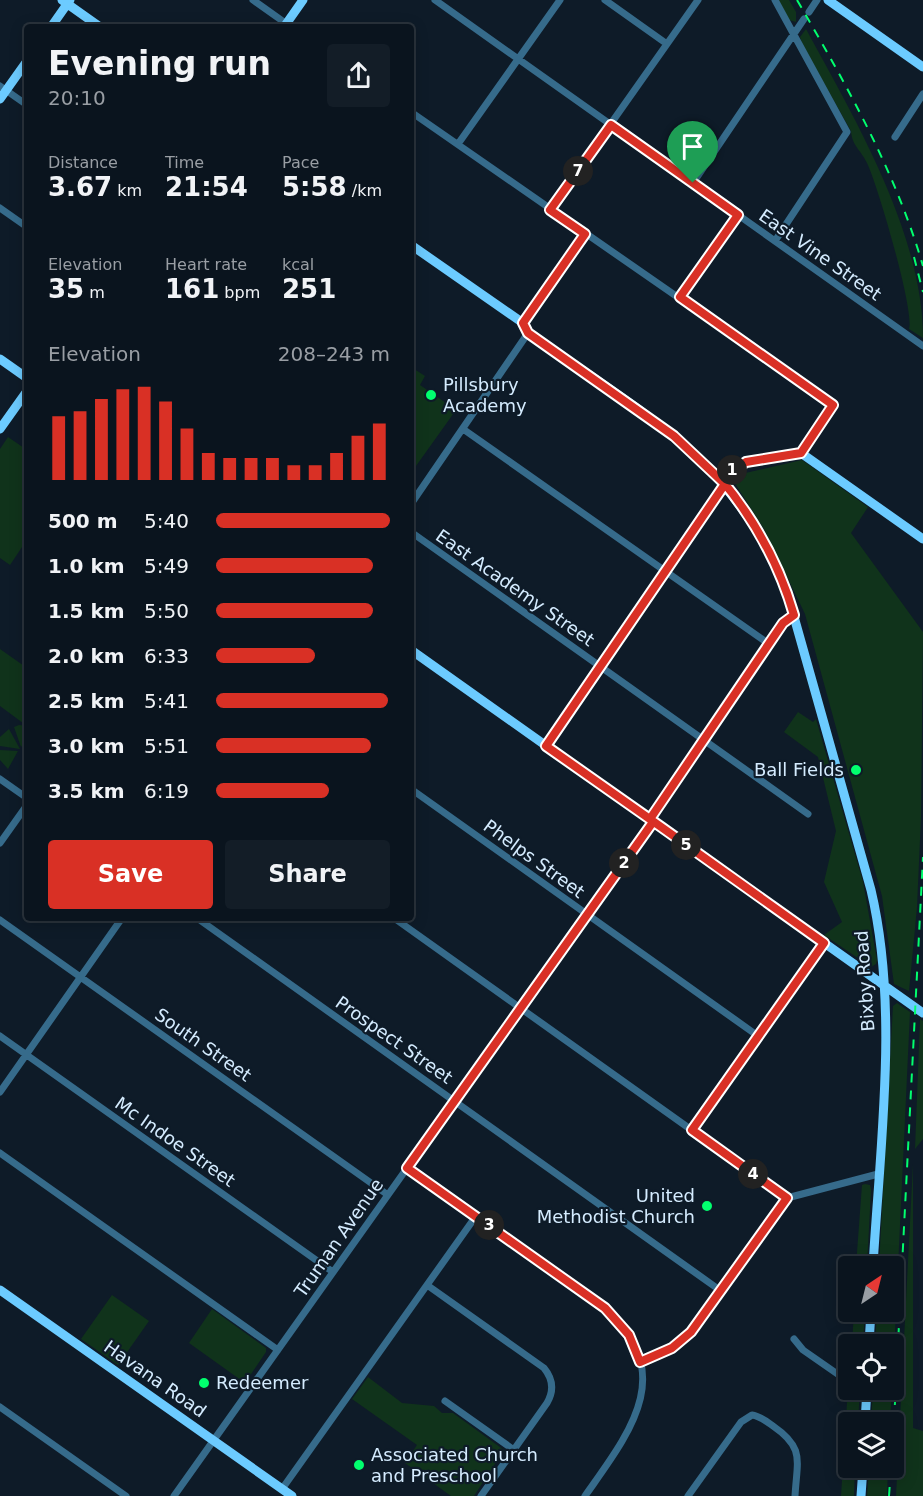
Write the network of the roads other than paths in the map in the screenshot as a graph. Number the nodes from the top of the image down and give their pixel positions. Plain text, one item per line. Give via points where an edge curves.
1 (253, 0) edge
2 (303, 0) edge
3 (435, 0) edge
4 (560, 0) edge
5 (605, 0) edge
6 (698, 0) edge
7 (775, 0) edge
8 (817, 0) edge
9 (828, 0) edge
10 (66, 1) edge
11 (809, 12) dead end
12 (804, 19) dead end
13 (53, 24) edge
14 (96, 24) edge
15 (284, 24) edge
16 (288, 24) edge
17 (794, 34) junction
18 (667, 44) junction
19 (518, 59) junction
20 (24, 64) edge
21 (923, 67) edge
22 (3, 88) edge
23 (923, 94) edge
24 (0, 99) edge
25 (24, 103) edge
26 (414, 114) edge
27 (611, 125) junction
28 (894, 137) dead end
29 (458, 144) junction
30 (693, 183) junction
31 (0, 208) edge
32 (550, 210) junction
33 (738, 215) junction
34 (24, 225) edge
35 (585, 234) junction
36 (775, 241) junction
37 (414, 247) edge
38 (680, 297) junction
39 (523, 323) junction
40 (528, 333) junction
41 (923, 346) edge
42 (0, 359) edge
43 (24, 376) edge
44 (24, 395) edge
45 (0, 429) edge
46 (463, 429) junction
47 (801, 453) junction
48 (723, 482) junction
49 (414, 500) edge
50 (414, 534) edge
51 (923, 539) edge
52 (665, 572) junction
53 (794, 615) junction
54 (769, 644) junction
55 (414, 652) edge
56 (600, 666) junction
57 (704, 741) junction
58 (546, 746) junction
59 (0, 779) edge
60 (414, 791) edge
61 (24, 796) edge
62 (24, 809) edge
63 (808, 814) dead end
64 (652, 820) junction
65 (0, 843) edge
66 (587, 915) junction
67 (0, 920) edge
68 (120, 921) edge
69 (201, 921) edge
70 (398, 921) edge
71 (824, 943) junction
72 (81, 977) junction
73 (884, 986) junction
74 (521, 1008) junction
75 (923, 1013) edge
76 (0, 1036) edge
77 (758, 1036) junction
78 (26, 1055) junction
79 (0, 1092) edge
80 (454, 1101) junction
81 (692, 1130) junction
82 (0, 1153) edge
83 (407, 1168) junction
84 (878, 1174) junction
85 (388, 1195) junction
86 (787, 1198) junction
87 (476, 1216) junction
88 (874, 1256) edge
89 (333, 1272) junction
90 (427, 1285) junction
91 (0, 1290) edge
92 (721, 1291) junction
93 (794, 1339) dead end
94 (278, 1350) junction
95 (640, 1362) junction
96 (838, 1374) edge
97 (445, 1401) dead end
98 (0, 1407) edge
99 (213, 1441) junction
100 (514, 1450) junction
101 (862, 1478) edge
102 (282, 1489) junction
103 (126, 1496) edge
104 (174, 1496) edge
105 (292, 1496) edge
106 (481, 1496) edge
107 (585, 1496) edge
108 (688, 1496) edge
109 (795, 1496) edge
110 (861, 1496) edge

1 - 15 street
2 - 16 main road
3 - 19 street, East Vine Street
4 - 19 street
5 - 18 street
6 - 18 street
7 - 17 street
8 - 11 street
9 - 21 main road
10 - 13 main road
10 - 14 main road
12 - 17 street
17 - 30 street
17 - 36 street via 847,132
18 - 27 street
19 - 27 street, East Vine Street
19 - 29 street
20 - 22 main road
22 - 24 main road
22 - 25 street
23 - 28 street
26 - 29 street
27 - 30 street, East Vine Street
27 - 32 street
29 - 32 street
30 - 33 street, East Vine Street
31 - 34 street
32 - 35 street
33 - 36 street, East Vine Street
33 - 38 street
35 - 38 street
35 - 39 street
36 - 41 street, East Vine Street
37 - 39 main road
38 - 47 street via 833,405
39 - 40 main road
40 - 46 street
40 - 48 main road, Bixby Road via 674,436
42 - 43 main road
44 - 45 main road
46 - 49 street
46 - 52 street
47 - 48 main road via 746,462
47 - 51 main road
48 - 52 street
48 - 53 main road, Bixby Road via 768,548
50 - 56 street, East Academy Street
52 - 54 street
52 - 56 street
53 - 54 street, Truman Avenue via 783,623
53 - 73 main road, Bixby Road via 874,903
54 - 57 street, Truman Avenue
55 - 58 main road
56 - 57 street, East Academy Street
56 - 58 street
57 - 63 street, East Academy Street
57 - 64 street, Truman Avenue
58 - 64 main road
59 - 61 street
60 - 66 street, Phelps Street
62 - 65 street
64 - 66 street, Truman Avenue
64 - 71 main road
66 - 74 street, Truman Avenue
66 - 77 street, Phelps Street
67 - 72 street, South Street
68 - 72 street
69 - 80 street, Prospect Street
70 - 74 street
71 - 73 main road
71 - 77 street
72 - 78 street
72 - 85 street, South Street
73 - 75 main road
73 - 84 main road, Bixby Road
74 - 80 street, Truman Avenue
74 - 81 street
76 - 78 street, Mc Indoe Street
77 - 81 street
78 - 79 street
78 - 89 street, Mc Indoe Street
80 - 83 street, Truman Avenue
80 - 92 street, Prospect Street
81 - 86 street
82 - 94 street
83 - 85 street, Truman Avenue
83 - 87 street
84 - 86 street
84 - 88 main road, Bixby Road
85 - 89 street, Truman Avenue
86 - 92 street
87 - 90 street
87 - 95 street via 613,1315 629,1335
89 - 94 street, Truman Avenue
90 - 100 street via 548,1373 550,1398
90 - 102 street
91 - 99 main road, Havana Road
92 - 95 street via 681,1341
93 - 96 street
94 - 99 street, Truman Avenue
95 - 107 street via 642,1391 637,1416
97 - 100 street
98 - 103 street
99 - 102 main road, Havana Road
99 - 104 street, Truman Avenue
100 - 106 street
101 - 110 main road
102 - 105 main road, Havana Road
108 - 109 street via 741,1422 752,1415 787,1436 795,1446

